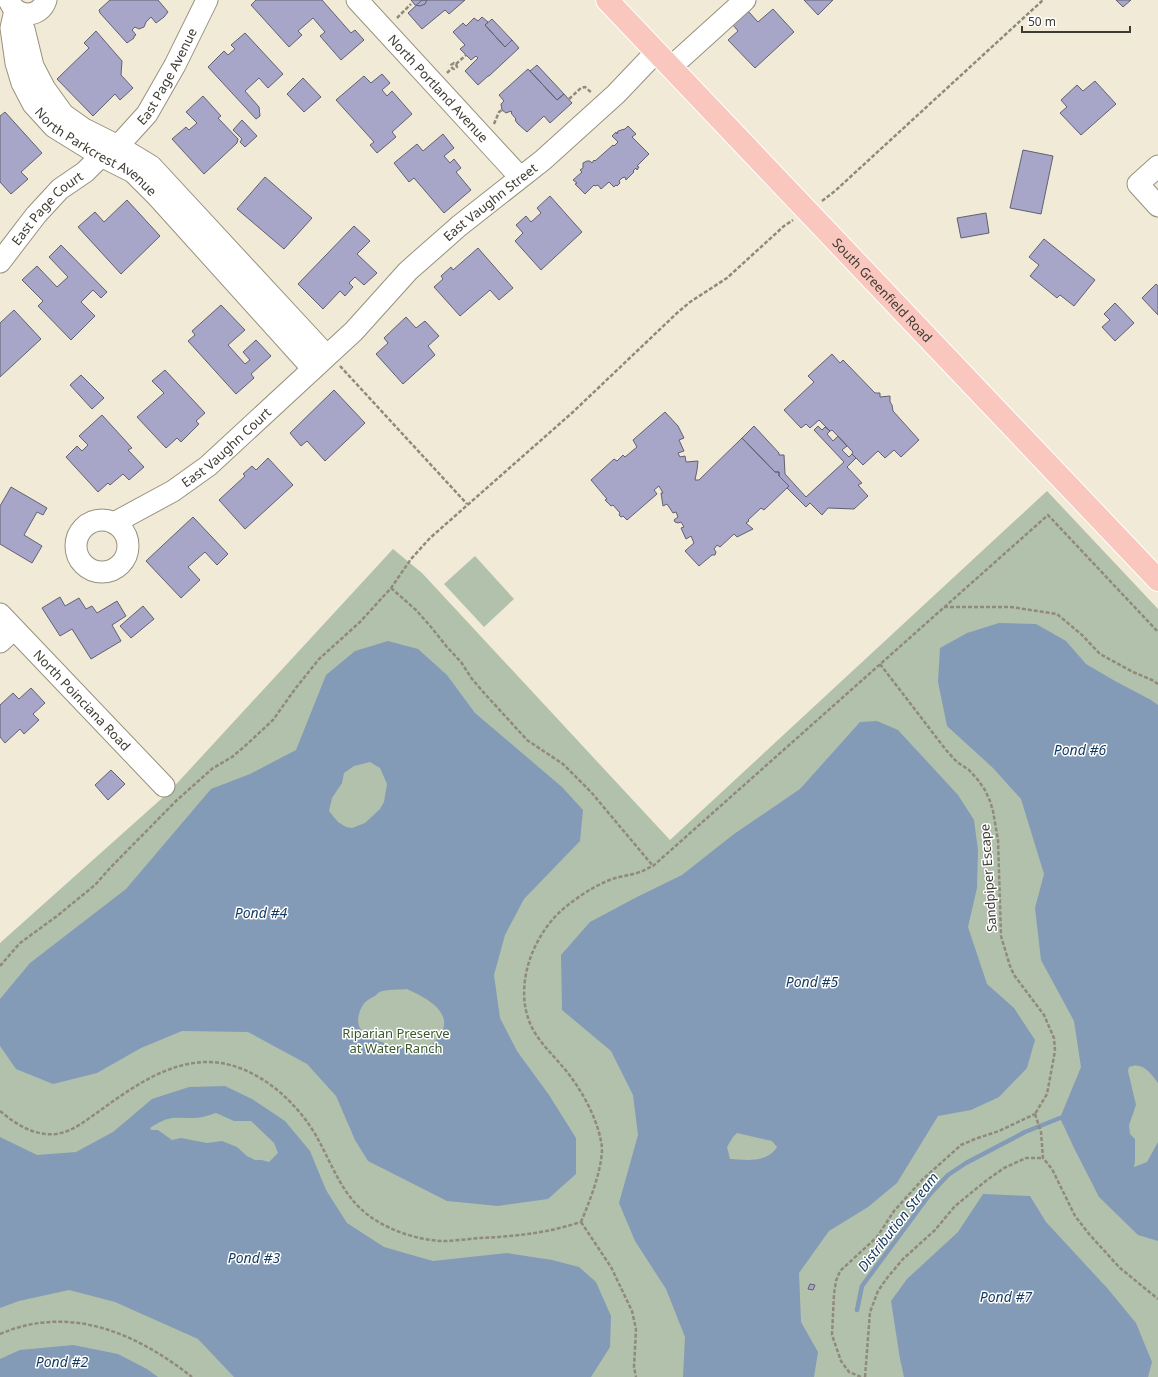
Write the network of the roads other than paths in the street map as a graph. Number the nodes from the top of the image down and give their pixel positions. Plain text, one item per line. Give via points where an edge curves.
1 (46, 0) edge
2 (207, 0) edge
3 (357, 0) edge
4 (607, 0) edge
5 (745, 0) edge
6 (13, 8) edge
7 (656, 52) junction
8 (671, 67) junction
9 (110, 151) junction
10 (1158, 166) edge
11 (520, 177) junction
12 (1158, 206) edge
13 (0, 262) edge
14 (326, 362) junction
15 (114, 523) dead end
16 (1158, 580) edge
17 (0, 614) edge
18 (7, 636) edge
19 (164, 786) dead end

1 - 6 street via 35,13
2 - 9 street, East Page Avenue via 147,114
3 - 11 street, North Portland Avenue
4 - 7 main road, South Greenfield Road
5 - 8 street
6 - 9 street, North Parkcrest Avenue via 24,30 33,66 45,89 63,114
7 - 8 main road, South Greenfield Road
7 - 11 street, East Vaughn Street via 616,94 543,160
8 - 16 main road, South Greenfield Road
9 - 13 street, East Page Court via 60,189 36,215
9 - 14 street, North Parkcrest Avenue via 151,166 231,265
10 - 12 street via 1138,184
11 - 14 street, East Vaughn Street via 408,271
14 - 15 street, East Vaughn Court via 208,466 173,491
17 - 18 street, North Poinciana Road
18 - 19 street, North Poinciana Road

